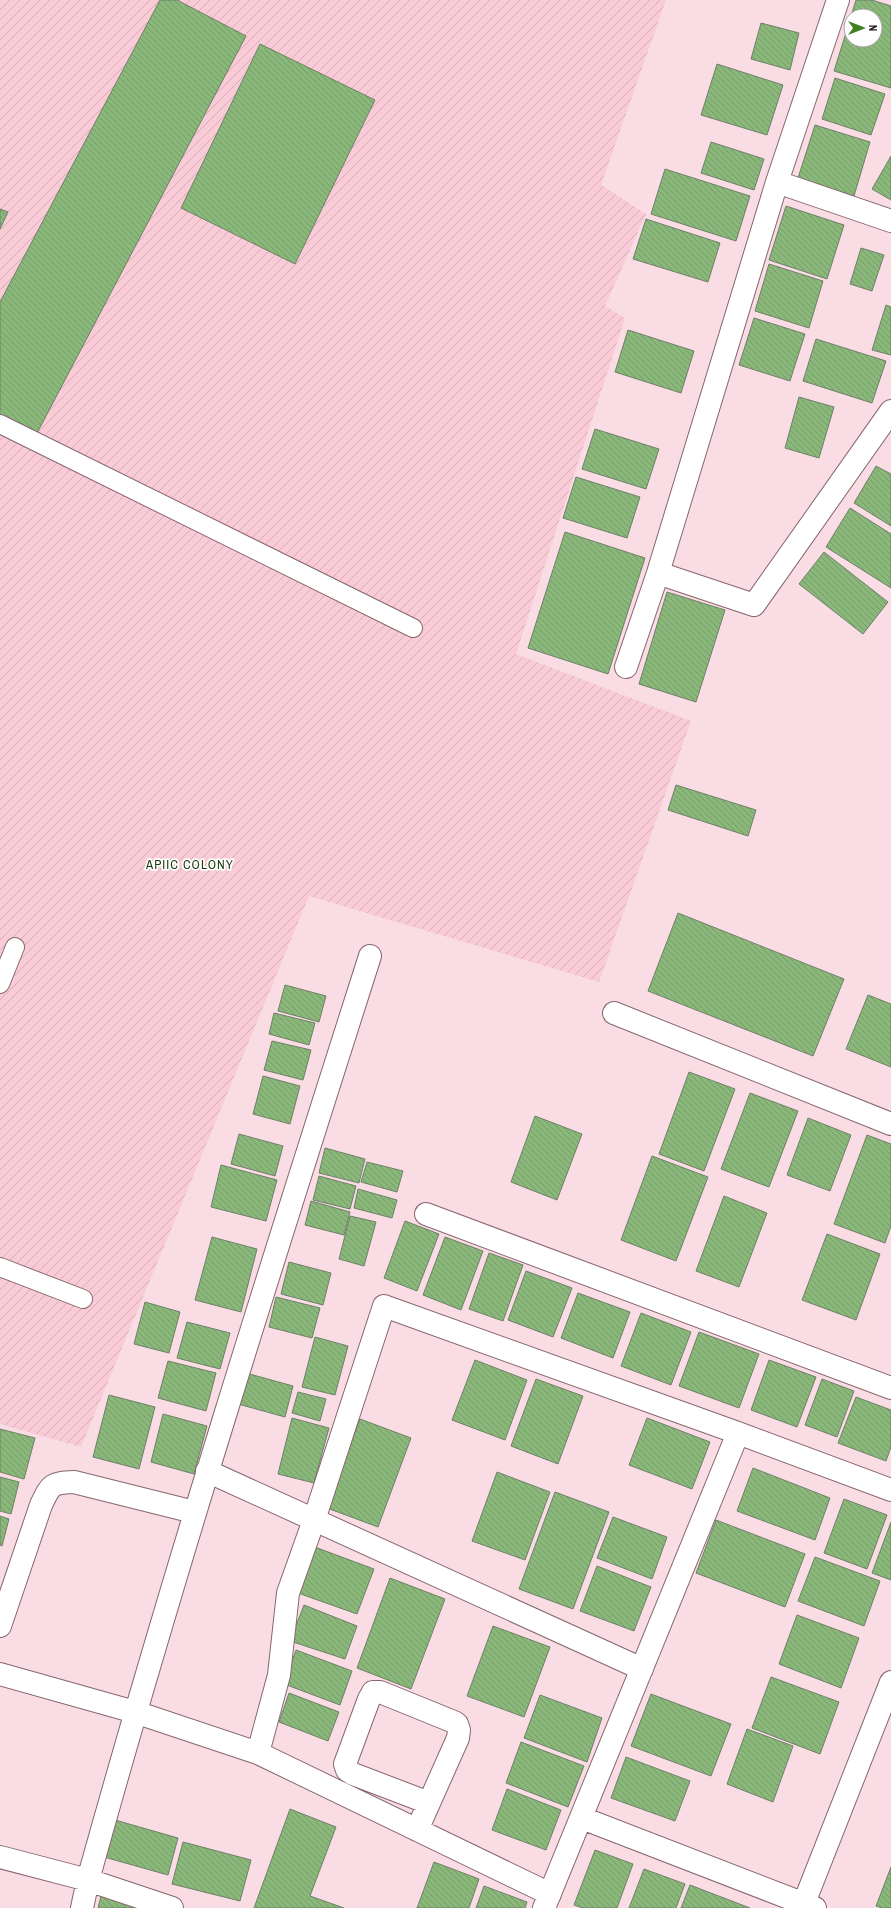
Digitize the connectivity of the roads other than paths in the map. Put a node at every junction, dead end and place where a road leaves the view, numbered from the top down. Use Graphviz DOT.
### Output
graph roads {
  1 [pos="838,0"];
  2 [pos="776,182"];
  3 [pos="891,222"];
  4 [pos="891,411"];
  5 [pos="0,424"];
  6 [pos="658,573"];
  7 [pos="413,628"];
  8 [pos="626,667"];
  9 [pos="15,947"];
  10 [pos="370,956"];
  11 [pos="0,984"];
  12 [pos="614,1013"];
  13 [pos="891,1124"];
  14 [pos="426,1214"];
  15 [pos="0,1267"];
  16 [pos="83,1299"];
  17 [pos="891,1388"];
  18 [pos="738,1433"];
  19 [pos="207,1471"];
  20 [pos="891,1490"];
  21 [pos="194,1512"];
  22 [pos="314,1520"];
  23 [pos="0,1626"];
  24 [pos="642,1669"];
  25 [pos="0,1674"];
  26 [pos="891,1682"];
  27 [pos="135,1712"];
  28 [pos="258,1753"];
  29 [pos="391,1788"];
  30 [pos="429,1803"];
  31 [pos="382,1813"];
  32 [pos="582,1818"];
  33 [pos="417,1830"];
  34 [pos="0,1857"];
  35 [pos="88,1880"];
  36 [pos="547,1901"];
  37 [pos="807,1906"];
  38 [pos="82,1908"];
  39 [pos="172,1908"];
  1 -- 2 [label="street"];
  2 -- 3 [label="street"];
  2 -- 6 [label="street"];
  4 -- 6 [label="street"];
  5 -- 7 [label="lane"];
  6 -- 8 [label="street"];
  9 -- 11 [label="lane"];
  10 -- 19 [label="street"];
  12 -- 13 [label="street"];
  14 -- 17 [label="street"];
  15 -- 16 [label="lane"];
  18 -- 20 [label="street"];
  18 -- 22 [label="street"];
  18 -- 24 [label="street"];
  19 -- 21 [label="street"];
  19 -- 22 [label="street"];
  21 -- 23 [label="street"];
  21 -- 27 [label="street"];
  22 -- 24 [label="street"];
  22 -- 28 [label="street"];
  24 -- 32 [label="street"];
  25 -- 27 [label="street"];
  26 -- 37 [label="street"];
  27 -- 28 [label="street"];
  27 -- 35 [label="street"];
  28 -- 31 [label="street"];
  29 -- 30 [label="street"];
  29 -- 30 [label="street"];
  29 -- 31 [label="street"];
  30 -- 33 [label="street"];
  31 -- 33 [label="street"];
  32 -- 36 [label="street"];
  32 -- 37 [label="street"];
  33 -- 36 [label="street"];
  34 -- 35 [label="street"];
  35 -- 38 [label="street"];
  35 -- 39 [label="street"];
}
